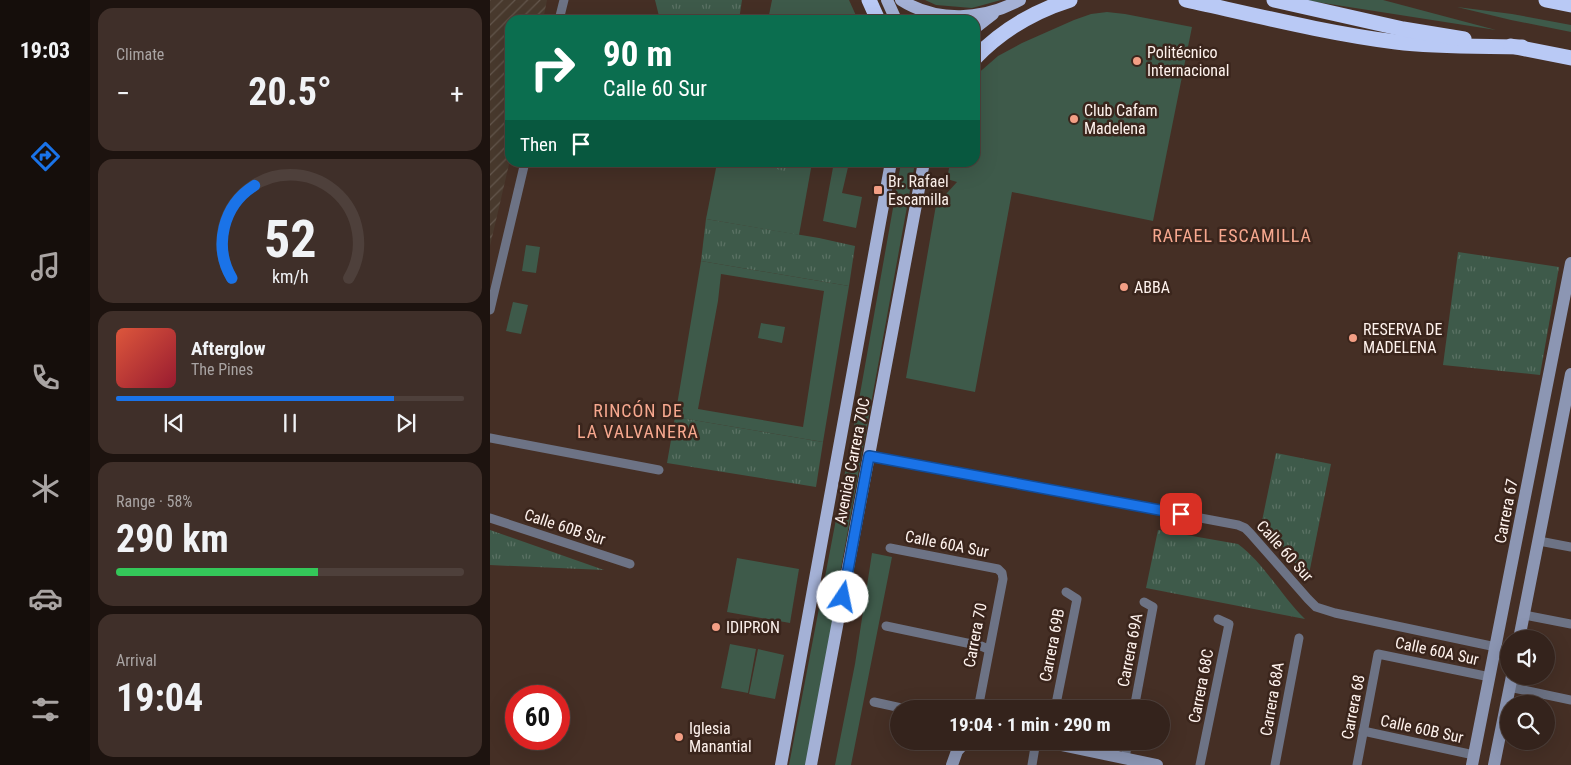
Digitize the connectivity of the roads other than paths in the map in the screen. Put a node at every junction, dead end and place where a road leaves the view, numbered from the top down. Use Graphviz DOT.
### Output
graph roads {
  1 [pos="564,0"];
  2 [pos="869,0"];
  3 [pos="887,0"];
  4 [pos="901,0"];
  5 [pos="1020,0"];
  6 [pos="1070,0"];
  7 [pos="1186,0"];
  8 [pos="1274,0"];
  9 [pos="1546,0"];
  10 [pos="1571,5"];
  11 [pos="999,10"];
  12 [pos="560,15"];
  13 [pos="876,15"];
  14 [pos="894,15"];
  15 [pos="942,15"];
  16 [pos="980,15"];
  17 [pos="980,24"];
  18 [pos="1522,47"];
  19 [pos="980,54"];
  20 [pos="1571,58"];
  21 [pos="524,167"];
  22 [pos="890,167"];
  23 [pos="923,167"];
  24 [pos="1571,263"];
  25 [pos="490,310"];
  26 [pos="1571,374"];
  27 [pos="490,438"];
  28 [pos="869,456"];
  29 [pos="659,470"];
  30 [pos="490,518"];
  31 [pos="1539,540"];
  32 [pos="1571,547"];
  33 [pos="890,548"];
  34 [pos="630,564"];
  35 [pos="998,569"];
  36 [pos="1066,592"];
  37 [pos="1144,602"];
  38 [pos="1524,615"];
  39 [pos="1218,619"];
  40 [pos="1571,624"];
  41 [pos="886,626"];
  42 [pos="1521,630"];
  43 [pos="1299,638"];
  44 [pos="1496,647"];
  45 [pos="988,649"];
  46 [pos="1378,654"];
  47 [pos="1490,674"];
  48 [pos="1500,676"];
  49 [pos="1509,685"];
  50 [pos="1527,685"];
  51 [pos="980,700"];
  52 [pos="1057,700"];
  53 [pos="1136,700"];
  54 [pos="1571,700"];
  55 [pos="874,702"];
  56 [pos="890,706"];
  57 [pos="1363,731"];
  58 [pos="958,750"];
  59 [pos="1040,750"];
  60 [pos="1074,750"];
  61 [pos="1126,750"];
  62 [pos="1125,758"];
  63 [pos="1111,760"];
  64 [pos="1473,760"];
  65 [pos="781,765"];
  66 [pos="811,765"];
  67 [pos="952,765"];
  68 [pos="1032,765"];
  69 [pos="1157,765"];
  70 [pos="1200,765"];
  71 [pos="1276,765"];
  72 [pos="1357,765"];
  73 [pos="1494,765"];
  1 -- 12 [label="street"];
  2 -- 13 [label="highway"];
  3 -- 14 [label="main road"];
  4 -- 15 [label="main road"];
  5 -- 11 [label="main road"];
  6 -- 19 [label="highway"];
  7 -- 18 [label="highway"];
  8 -- 18 [label="highway"];
  9 -- 10 [label="highway"];
  11 -- 16 [label="main road"];
  11 -- 17 [label="main road"];
  18 -- 20 [label="highway"];
  21 -- 25 [label="street"];
  22 -- 65 [label="main road, Avenida Carrera 70C"];
  23 -- 28 [label="main road, Avenida Carrera 70C"];
  24 -- 44 [label="street, Carrera 67"];
  26 -- 31 [label="street"];
  27 -- 29 [label="street"];
  28 -- 44 [label="street, Calle 60 Sur"];
  28 -- 66 [label="main road, Avenida Carrera 70C"];
  30 -- 34 [label="street, Calle 60B Sur"];
  31 -- 32 [label="street"];
  31 -- 38 [label="street"];
  33 -- 35 [label="street, Calle 60A Sur"];
  35 -- 45 [label="street, Carrera 70"];
  36 -- 52 [label="street, Carrera 69B"];
  37 -- 53 [label="street, Carrera 69A"];
  38 -- 40 [label="street"];
  38 -- 42 [label="street"];
  39 -- 70 [label="street, Carrera 68C"];
  41 -- 45 [label="street"];
  43 -- 71 [label="street, Carrera 68A"];
  44 -- 47 [label="street, Carrera 67"];
  45 -- 51 [label="street, Carrera 70"];
  46 -- 47 [label="street, Calle 60A Sur"];
  46 -- 57 [label="street, Carrera 68"];
  47 -- 48 [label="street"];
  47 -- 64 [label="street, Carrera 67"];
  49 -- 73 [label="street"];
  50 -- 54 [label="street"];
  55 -- 56 [label="street"];
  57 -- 64 [label="street, Calle 60B Sur"];
  57 -- 72 [label="street, Carrera 68"];
  58 -- 67 [label="street"];
  59 -- 68 [label="street"];
  60 -- 63 [label="street"];
  61 -- 62 [label="street"];
  62 -- 63 [label="street"];
  62 -- 69 [label="street"];
}
